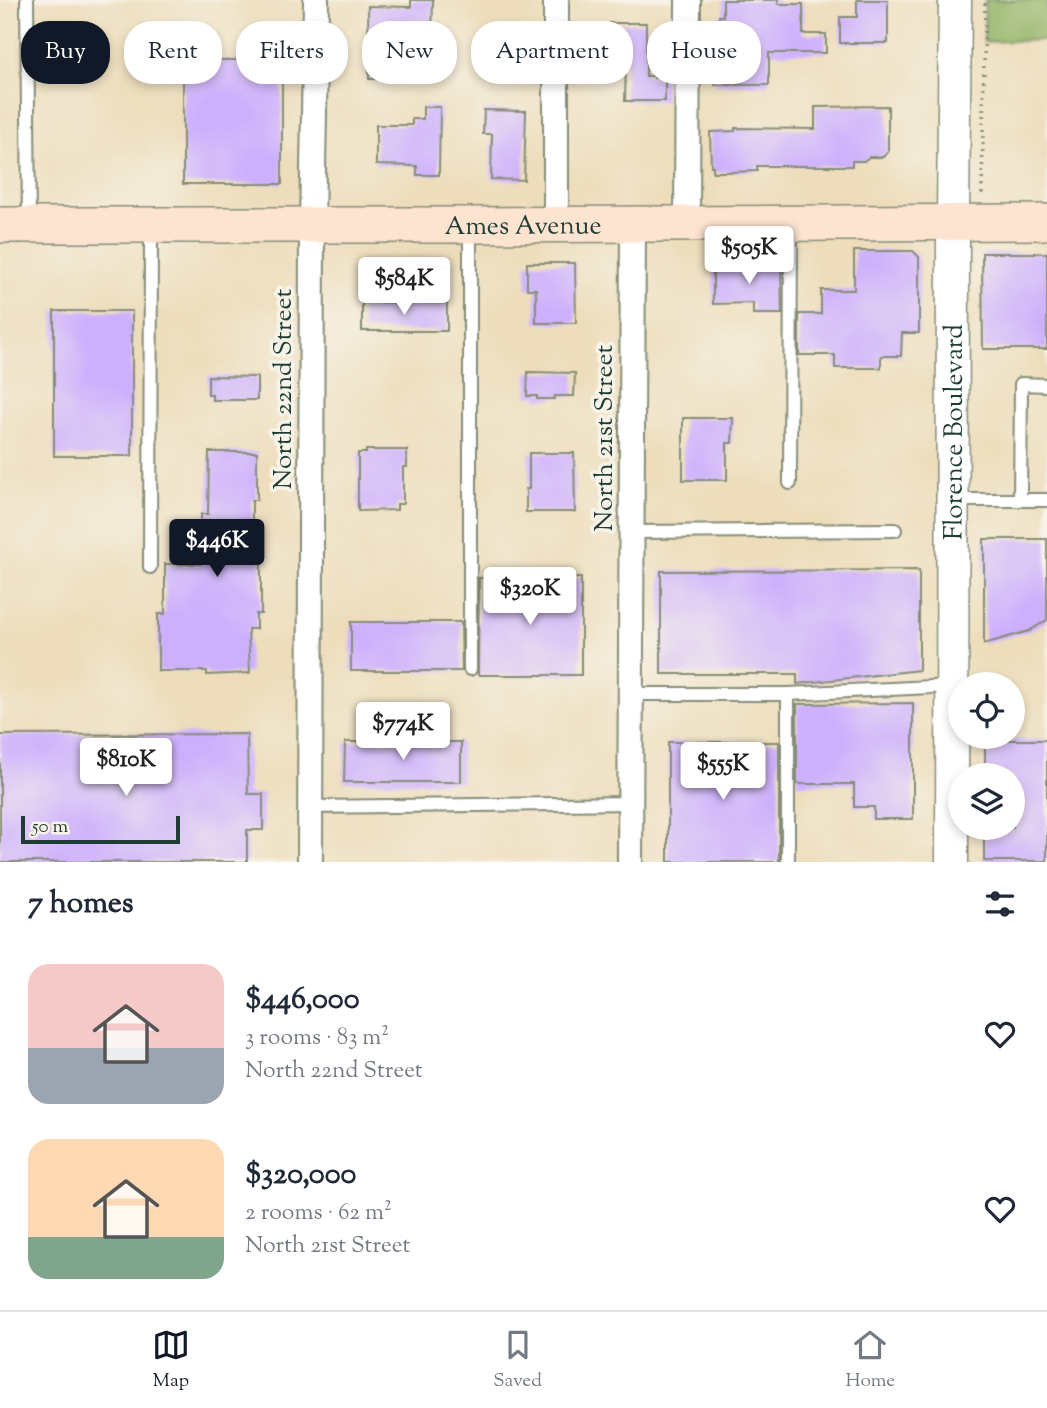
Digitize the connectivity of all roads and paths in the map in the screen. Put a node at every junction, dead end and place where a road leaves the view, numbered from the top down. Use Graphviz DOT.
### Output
graph roads {
  1 [pos="27,0"];
  2 [pos="316,0"];
  3 [pos="556,0"];
  4 [pos="688,0"];
  5 [pos="956,0"];
  6 [pos="985,0"];
  7 [pos="1047,222"];
  8 [pos="967,223"];
  9 [pos="151,224"];
  10 [pos="633,224"];
  11 [pos="687,224"];
  12 [pos="791,224"];
  13 [pos="14,225"];
  14 [pos="313,225"];
  15 [pos="470,225"];
  16 [pos="556,225"];
  17 [pos="1047,385"];
  18 [pos="790,483"];
  19 [pos="953,500"];
  20 [pos="1020,500"];
  21 [pos="1047,500"];
  22 [pos="895,530"];
  23 [pos="632,532"];
  24 [pos="150,567"];
  25 [pos="470,669"];
  26 [pos="952,672"];
  27 [pos="948,686"];
  28 [pos="631,694"];
  29 [pos="789,694"];
  30 [pos="952,749"];
  31 [pos="631,803"];
  32 [pos="310,807"];
  33 [pos="310,862"];
  34 [pos="630,862"];
  35 [pos="789,862"];
  36 [pos="952,862"];
  1 -- 13 [label="lane"];
  2 -- 14 [label="street, North 22nd Street"];
  3 -- 16 [label="street"];
  4 -- 11 [label="street"];
  5 -- 8 [label="street, Florence Boulevard"];
  6 -- 8 [label="path"];
  7 -- 8 [label="main road, Ames Avenue"];
  8 -- 12 [label="main road, Ames Avenue"];
  8 -- 19 [label="street, Florence Boulevard"];
  9 -- 13 [label="main road, Ames Avenue"];
  9 -- 14 [label="main road, Ames Avenue"];
  9 -- 24 [label="lane"];
  10 -- 11 [label="main road, Ames Avenue"];
  10 -- 16 [label="main road, Ames Avenue"];
  10 -- 23 [label="street, North 21st Street"];
  11 -- 12 [label="main road, Ames Avenue"];
  12 -- 18 [label="lane"];
  14 -- 15 [label="main road, Ames Avenue"];
  14 -- 32 [label="street, North 22nd Street"];
  15 -- 16 [label="main road, Ames Avenue"];
  15 -- 25 [label="lane"];
  17 -- 20 [label="lane"];
  19 -- 20 [label="lane"];
  19 -- 26 [label="street, Florence Boulevard"];
  20 -- 21 [label="lane"];
  22 -- 23 [label="lane"];
  23 -- 28 [label="street, North 21st Street"];
  27 -- 29 [label="lane"];
  28 -- 29 [label="lane"];
  28 -- 31 [label="street, North 21st Street"];
  29 -- 35 [label="lane"];
  30 -- 36 [label="street, Florence Boulevard"];
  31 -- 32 [label="lane"];
  31 -- 34 [label="street, North 21st Street"];
  32 -- 33 [label="street, North 22nd Street"];
}
